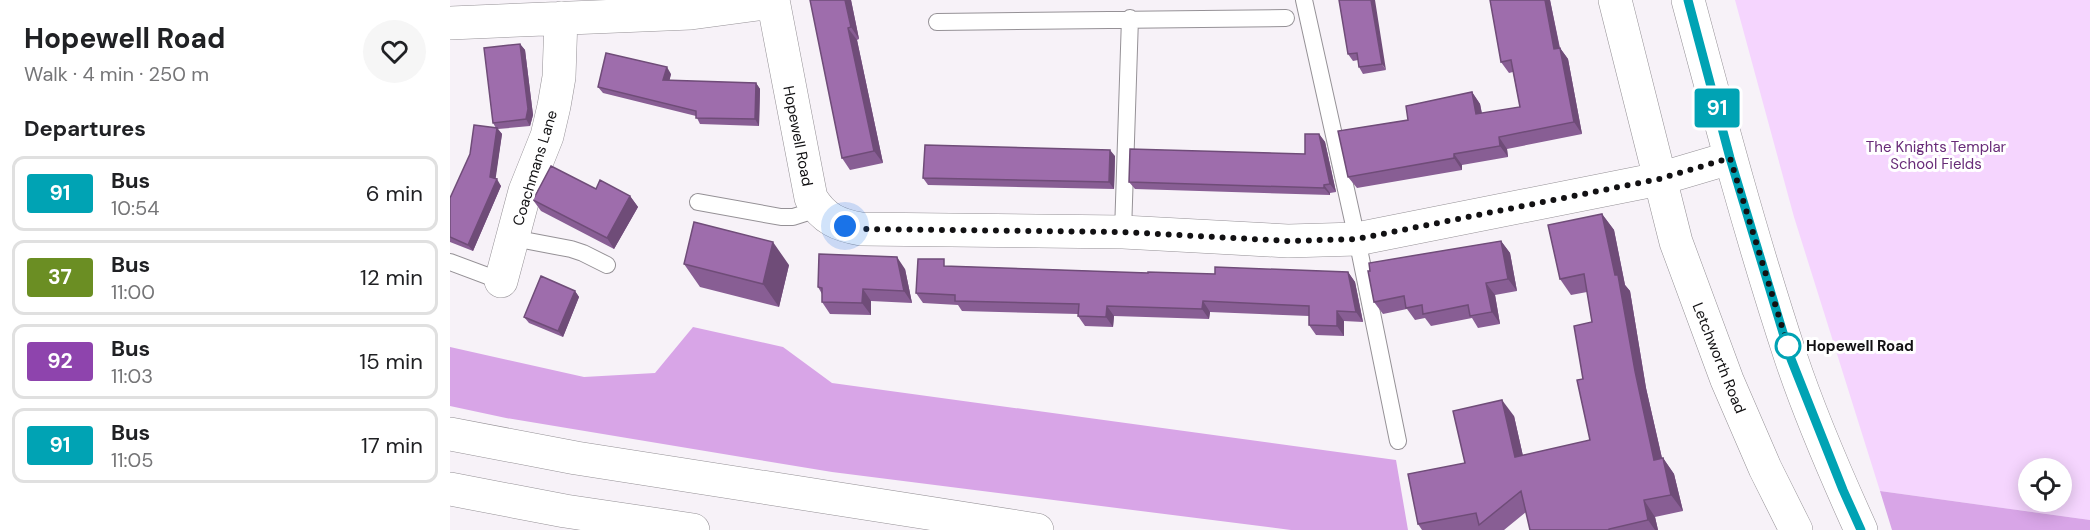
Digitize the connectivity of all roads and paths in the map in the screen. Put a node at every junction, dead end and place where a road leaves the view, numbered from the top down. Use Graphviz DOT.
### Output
graph roads {
  1 [pos="1304,0"];
  2 [pos="1615,0"];
  3 [pos="1688,0"];
  4 [pos="773,1"];
  5 [pos="573,12"];
  6 [pos="1131,18"];
  7 [pos="1287,18"];
  8 [pos="937,22"];
  9 [pos="450,23"];
  10 [pos="1730,158"];
  11 [pos="1659,179"];
  12 [pos="698,202"];
  13 [pos="818,209"];
  14 [pos="1123,232"];
  15 [pos="513,238"];
  16 [pos="1357,239"];
  17 [pos="450,262"];
  18 [pos="607,265"];
  19 [pos="501,280"];
  20 [pos="450,434"];
  21 [pos="1398,441"];
  22 [pos="450,489"];
  23 [pos="693,530"];
  24 [pos="1037,530"];
  25 [pos="1796,530"];
  26 [pos="1861,530"];
  1 -- 16 [label="lane"];
  2 -- 11 [label="main road, Letchworth Road"];
  3 -- 10 [label="main road"];
  4 -- 5 [label="main road"];
  4 -- 13 [label="main road, Hopewell Road"];
  5 -- 9 [label="main road"];
  5 -- 15 [label="main road, Coachmans Lane"];
  6 -- 7 [label="lane"];
  6 -- 8 [label="lane"];
  6 -- 14 [label="lane"];
  10 -- 11 [label="main road"];
  10 -- 26 [label="main road"];
  11 -- 16 [label="main road"];
  11 -- 25 [label="main road, Letchworth Road"];
  12 -- 13 [label="lane"];
  13 -- 14 [label="main road"];
  14 -- 16 [label="main road"];
  15 -- 18 [label="lane"];
  15 -- 19 [label="main road, Coachmans Lane"];
  16 -- 21 [label="lane"];
  17 -- 19 [label="lane"];
  20 -- 24 [label="main road"];
  22 -- 23 [label="main road"];
}
